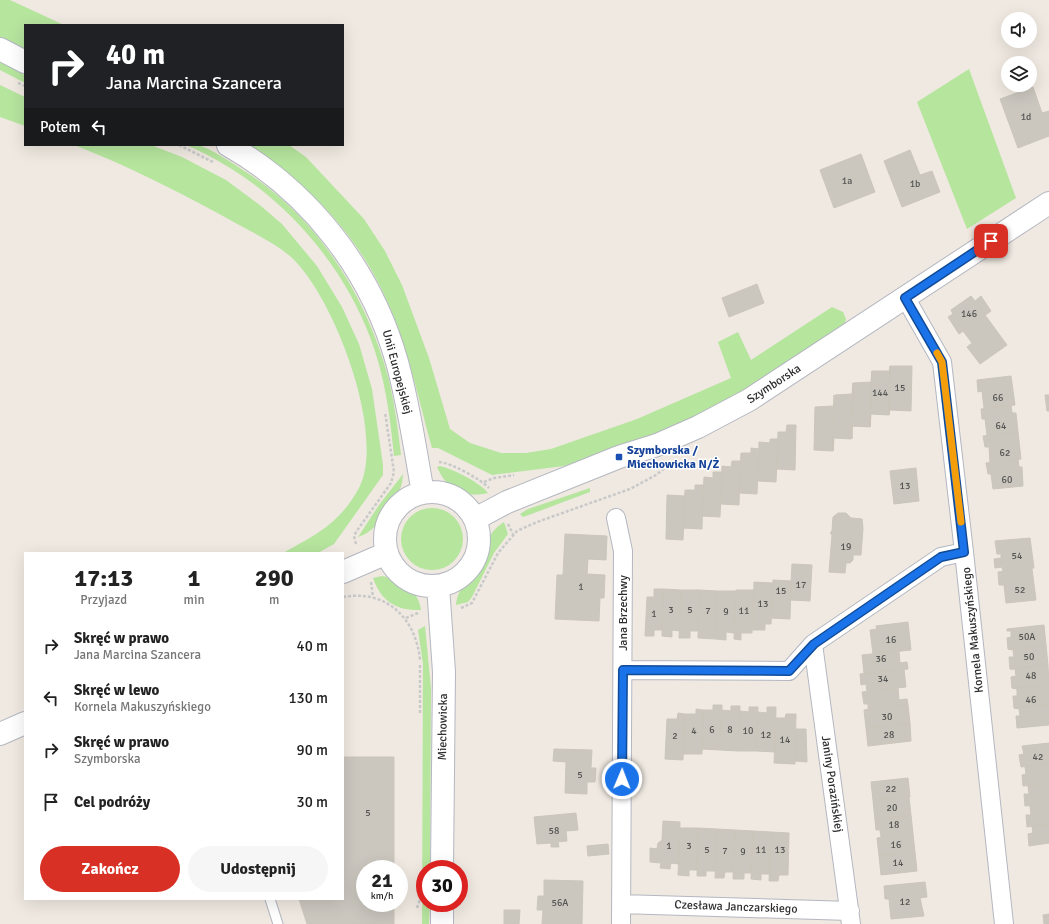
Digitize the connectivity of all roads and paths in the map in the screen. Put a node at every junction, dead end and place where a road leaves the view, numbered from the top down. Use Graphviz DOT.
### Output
graph roads {
  1 [pos="0,49"];
  2 [pos="24,61"];
  3 [pos="181,146"];
  4 [pos="230,146"];
  5 [pos="216,163"];
  6 [pos="1049,203"];
  7 [pos="905,298"];
  8 [pos="384,406"];
  9 [pos="674,461"];
  10 [pos="418,467"];
  11 [pos="394,472"];
  12 [pos="423,493"];
  13 [pos="499,506"];
  14 [pos="616,518"];
  15 [pos="475,519"];
  16 [pos="513,534"];
  17 [pos="964,552"];
  18 [pos="388,553"];
  19 [pos="363,563"];
  20 [pos="344,572"];
  21 [pos="438,586"];
  22 [pos="344,597"];
  23 [pos="373,597"];
  24 [pos="440,610"];
  25 [pos="406,618"];
  26 [pos="814,644"];
  27 [pos="623,670"];
  28 [pos="420,721"];
  29 [pos="24,723"];
  30 [pos="0,734"];
  31 [pos="442,860"];
  32 [pos="270,900"];
  33 [pos="621,904"];
  34 [pos="442,912"];
  35 [pos="850,918"];
  36 [pos="278,924"];
  37 [pos="442,924"];
  38 [pos="621,924"];
  39 [pos="1004,924"];
  1 -- 2 [label="street"];
  3 -- 5 [label="path"];
  4 -- 10 [label="street, Unii Europejskiej"];
  6 -- 7 [label="street, Szymborska"];
  7 -- 13 [label="street, Szymborska"];
  7 -- 17 [label="street, Kornela Makuszyńskiego"];
  8 -- 11 [label="path"];
  9 -- 16 [label="path"];
  10 -- 11 [label="path"];
  10 -- 12 [label="street, Unii Europejskiej"];
  10 -- 13 [label="path"];
  11 -- 19 [label="path"];
  12 -- 15 [label="street"];
  12 -- 18 [label="street"];
  13 -- 15 [label="street, Szymborska"];
  13 -- 16 [label="path"];
  14 -- 27 [label="street, Jana Brzechwy"];
  15 -- 21 [label="street"];
  16 -- 24 [label="path"];
  17 -- 26 [label="street"];
  17 -- 39 [label="street, Kornela Makuszyńskiego"];
  18 -- 19 [label="street"];
  18 -- 21 [label="street"];
  19 -- 20 [label="street"];
  19 -- 23 [label="path"];
  21 -- 24 [label="street, Miechowicka"];
  22 -- 23 [label="path"];
  23 -- 25 [label="path"];
  24 -- 25 [label="path"];
  24 -- 31 [label="street, Miechowicka"];
  25 -- 28 [label="path"];
  26 -- 27 [label="street"];
  26 -- 35 [label="street, Janiny Porazińskiej"];
  27 -- 33 [label="street, Jana Brzechwy"];
  29 -- 30 [label="street"];
  32 -- 36 [label="lane"];
  33 -- 35 [label="street, Czesława Janczarskiego"];
  33 -- 38 [label="street, Jana Brzechwy"];
  34 -- 37 [label="street"];
}
